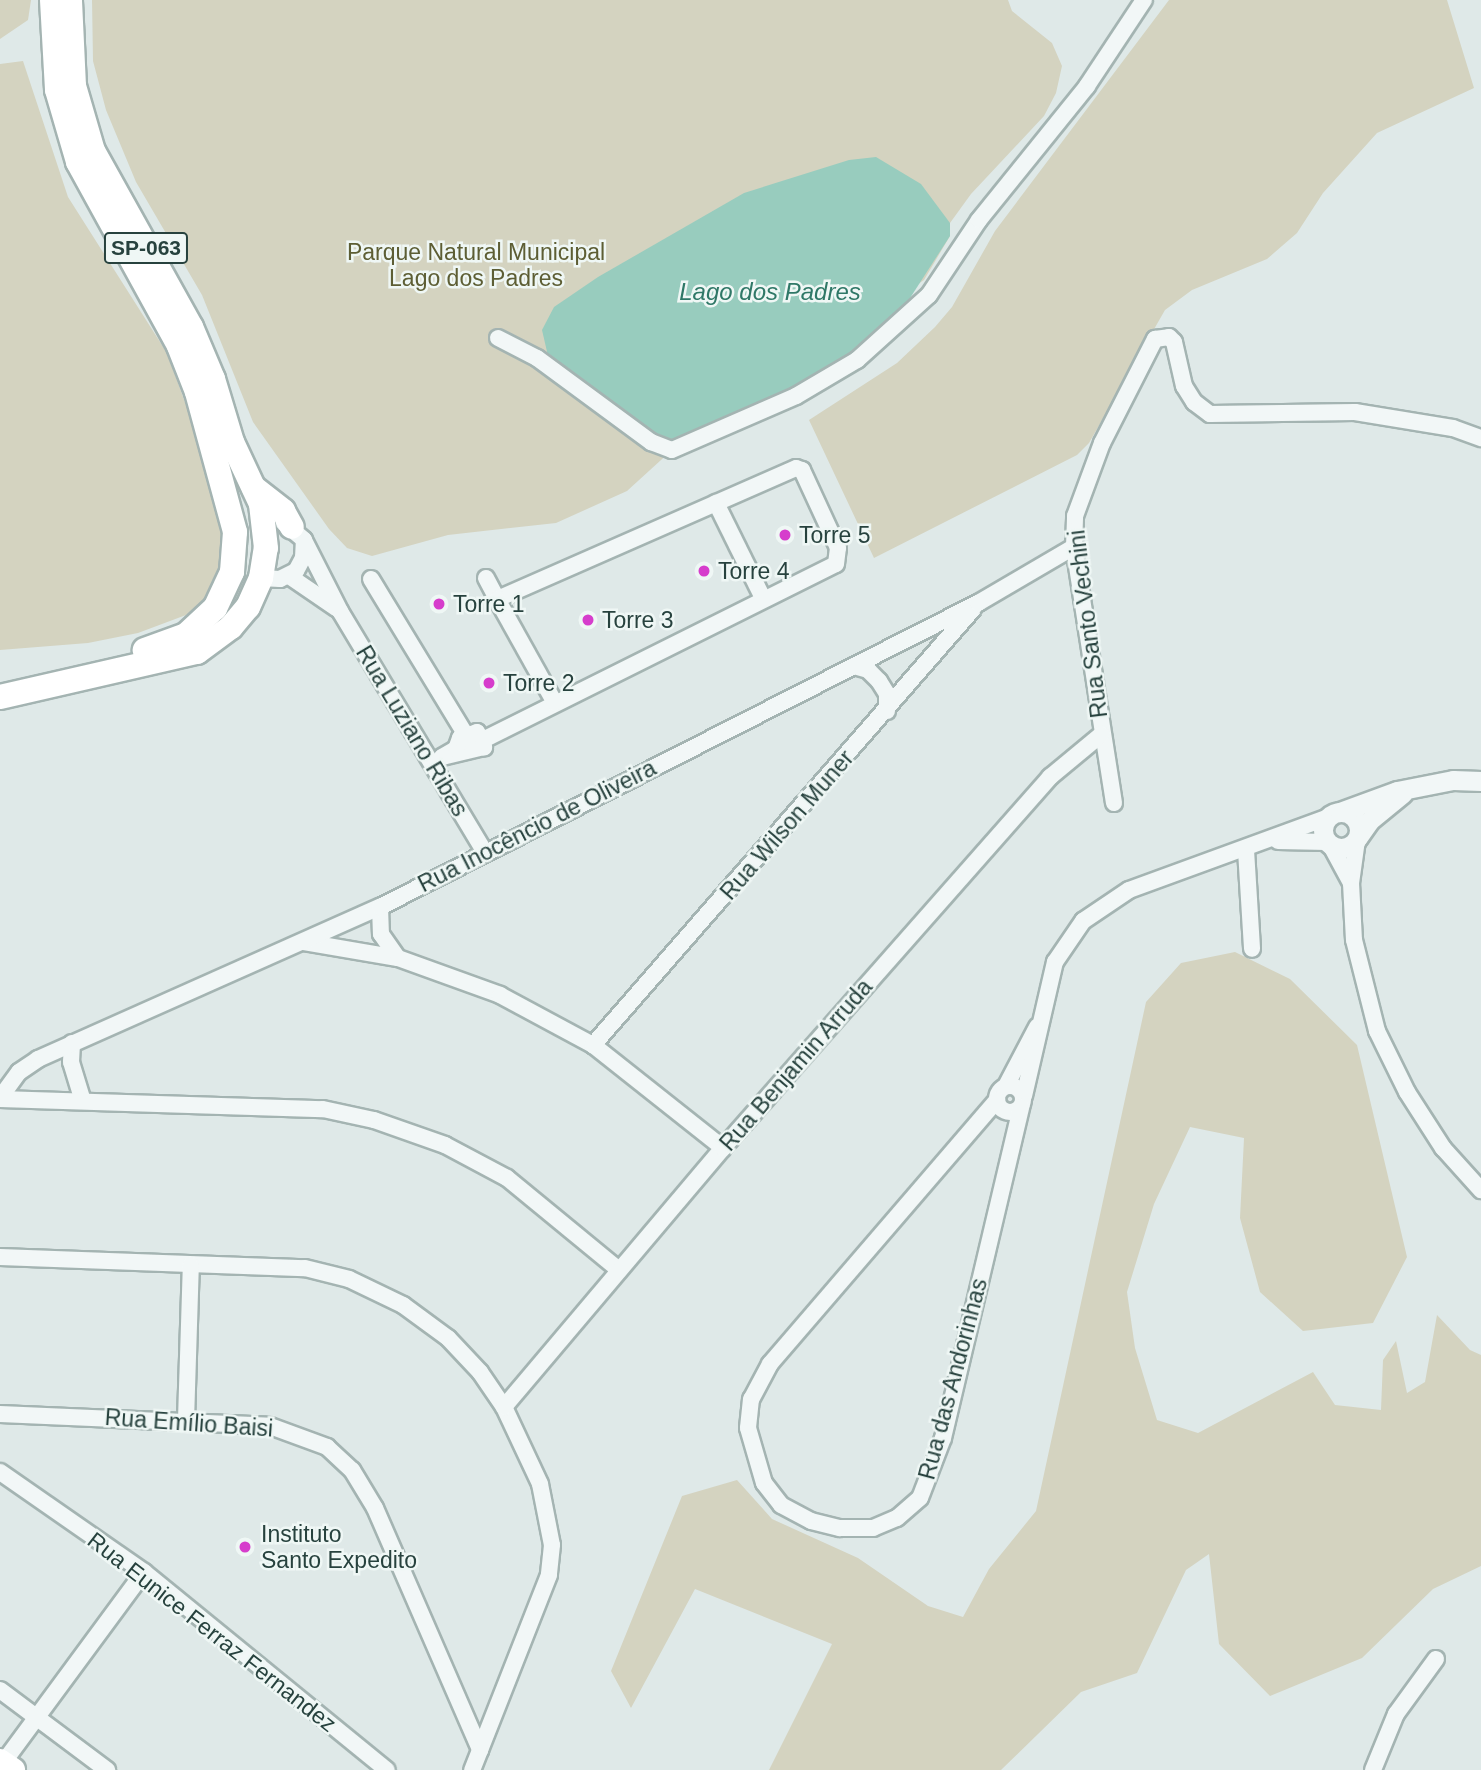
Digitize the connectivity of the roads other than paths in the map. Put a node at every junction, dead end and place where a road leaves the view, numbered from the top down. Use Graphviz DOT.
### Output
graph roads {
  1 [pos="51,0"];
  2 [pos="70,0"];
  3 [pos="1144,0"];
  4 [pos="498,338"];
  5 [pos="1481,438"];
  6 [pos="815,460"];
  7 [pos="796,468"];
  8 [pos="254,488"];
  9 [pos="716,503"];
  10 [pos="264,518"];
  11 [pos="235,532"];
  12 [pos="298,533"];
  13 [pos="1074,547"];
  14 [pos="234,558"];
  15 [pos="289,576"];
  16 [pos="261,578"];
  17 [pos="486,578"];
  18 [pos="371,579"];
  19 [pos="763,598"];
  20 [pos="497,599"];
  21 [pos="978,603"];
  22 [pos="340,611"];
  23 [pos="853,666"];
  24 [pos="0,680"];
  25 [pos="0,697"];
  26 [pos="555,703"];
  27 [pos="887,711"];
  28 [pos="1102,734"];
  29 [pos="466,735"];
  30 [pos="483,740"];
  31 [pos="436,760"];
  32 [pos="1481,781"];
  33 [pos="1409,789"];
  34 [pos="1114,803"];
  35 [pos="1334,815"];
  36 [pos="1357,838"];
  37 [pos="1265,843"];
  38 [pos="1329,844"];
  39 [pos="484,850"];
  40 [pos="1247,850"];
  41 [pos="1351,883"];
  42 [pos="380,907"];
  43 [pos="304,942"];
  44 [pos="1252,949"];
  45 [pos="398,958"];
  46 [pos="72,1043"];
  47 [pos="593,1045"];
  48 [pos="0,1098"];
  49 [pos="82,1099"];
  50 [pos="1010,1102"];
  51 [pos="723,1148"];
  52 [pos="1481,1190"];
  53 [pos="0,1256"];
  54 [pos="191,1265"];
  55 [pos="619,1270"];
  56 [pos="504,1407"];
  57 [pos="0,1414"];
  58 [pos="186,1420"];
  59 [pos="0,1472"];
  60 [pos="144,1572"];
  61 [pos="1436,1659"];
  62 [pos="0,1690"];
  63 [pos="38,1718"];
  64 [pos="480,1750"];
  65 [pos="5,1765"];
  66 [pos="107,1770"];
  67 [pos="387,1770"];
  68 [pos="472,1770"];
  69 [pos="1373,1770"];
  1 -- 11 [label="main road, SP-063"];
  2 -- 8 [label="main road, SP-063"];
  3 -- 4 [label="street"];
  5 -- 13 [label="street, Rua Santo Vechini"];
  6 -- 7 [label="street"];
  7 -- 9 [label="street"];
  7 -- 19 [label="street"];
  8 -- 10 [label="main road, SP-063"];
  8 -- 12 [label="main road"];
  9 -- 19 [label="street"];
  9 -- 20 [label="street"];
  10 -- 11 [label="main road"];
  10 -- 12 [label="street"];
  10 -- 16 [label="main road, SP-063"];
  11 -- 14 [label="main road, SP-063"];
  12 -- 15 [label="street"];
  12 -- 22 [label="street, Rua Luziano Ribas"];
  13 -- 21 [label="street, Rua Inocêncio de Oliveira"];
  13 -- 28 [label="street, Rua Santo Vechini"];
  14 -- 16 [label="main road"];
  14 -- 24 [label="main road, SP-063"];
  15 -- 16 [label="street"];
  15 -- 22 [label="street, Rua Luziano Ribas"];
  16 -- 25 [label="main road, SP-063"];
  17 -- 20 [label="street"];
  18 -- 29 [label="street"];
  19 -- 26 [label="street"];
  20 -- 26 [label="street"];
  21 -- 23 [label="street, Rua Inocêncio de Oliveira"];
  21 -- 27 [label="street, Rua Wilson Muner"];
  22 -- 31 [label="street, Rua Luziano Ribas"];
  23 -- 27 [label="street"];
  23 -- 39 [label="street, Rua Inocêncio de Oliveira"];
  26 -- 30 [label="street"];
  27 -- 47 [label="street, Rua Wilson Muner"];
  28 -- 34 [label="street, Rua Santo Vechini"];
  28 -- 51 [label="street, Rua Benjamin Arruda"];
  29 -- 30 [label="street"];
  29 -- 31 [label="street"];
  30 -- 31 [label="street"];
  31 -- 39 [label="street, Rua Luziano Ribas"];
  32 -- 33 [label="street"];
  33 -- 35 [label="street"];
  33 -- 36 [label="street"];
  35 -- 36 [label="street"];
  35 -- 37 [label="street, Rua das Andorinhas"];
  35 -- 38 [label="street"];
  36 -- 38 [label="street"];
  36 -- 41 [label="street"];
  37 -- 38 [label="street, Rua das Andorinhas"];
  37 -- 40 [label="street, Rua das Andorinhas"];
  38 -- 41 [label="street"];
  39 -- 42 [label="street, Rua Inocêncio de Oliveira"];
  40 -- 44 [label="street"];
  40 -- 50 [label="street, Rua das Andorinhas"];
  41 -- 52 [label="street"];
  42 -- 43 [label="street, Rua Inocêncio de Oliveira"];
  42 -- 45 [label="street"];
  43 -- 45 [label="street"];
  43 -- 46 [label="street, Rua Inocêncio de Oliveira"];
  45 -- 47 [label="street"];
  46 -- 48 [label="street, Rua Inocêncio de Oliveira"];
  46 -- 49 [label="street"];
  47 -- 51 [label="street"];
  48 -- 49 [label="street"];
  49 -- 55 [label="street"];
  50 -- 50 [label="street, Rua das Andorinhas"];
  51 -- 55 [label="street, Rua Benjamin Arruda"];
  53 -- 54 [label="street"];
  54 -- 56 [label="street"];
  54 -- 58 [label="street"];
  55 -- 56 [label="street, Rua Benjamin Arruda"];
  56 -- 64 [label="street"];
  57 -- 58 [label="street, Rua Emílio Baisi"];
  58 -- 64 [label="street, Rua Emílio Baisi"];
  59 -- 60 [label="street, Rua Eunice Ferraz Fernandez"];
  60 -- 63 [label="street"];
  60 -- 67 [label="street, Rua Eunice Ferraz Fernandez"];
  61 -- 69 [label="street"];
  62 -- 63 [label="street"];
  63 -- 65 [label="street"];
  63 -- 66 [label="street"];
  64 -- 68 [label="street"];
}
